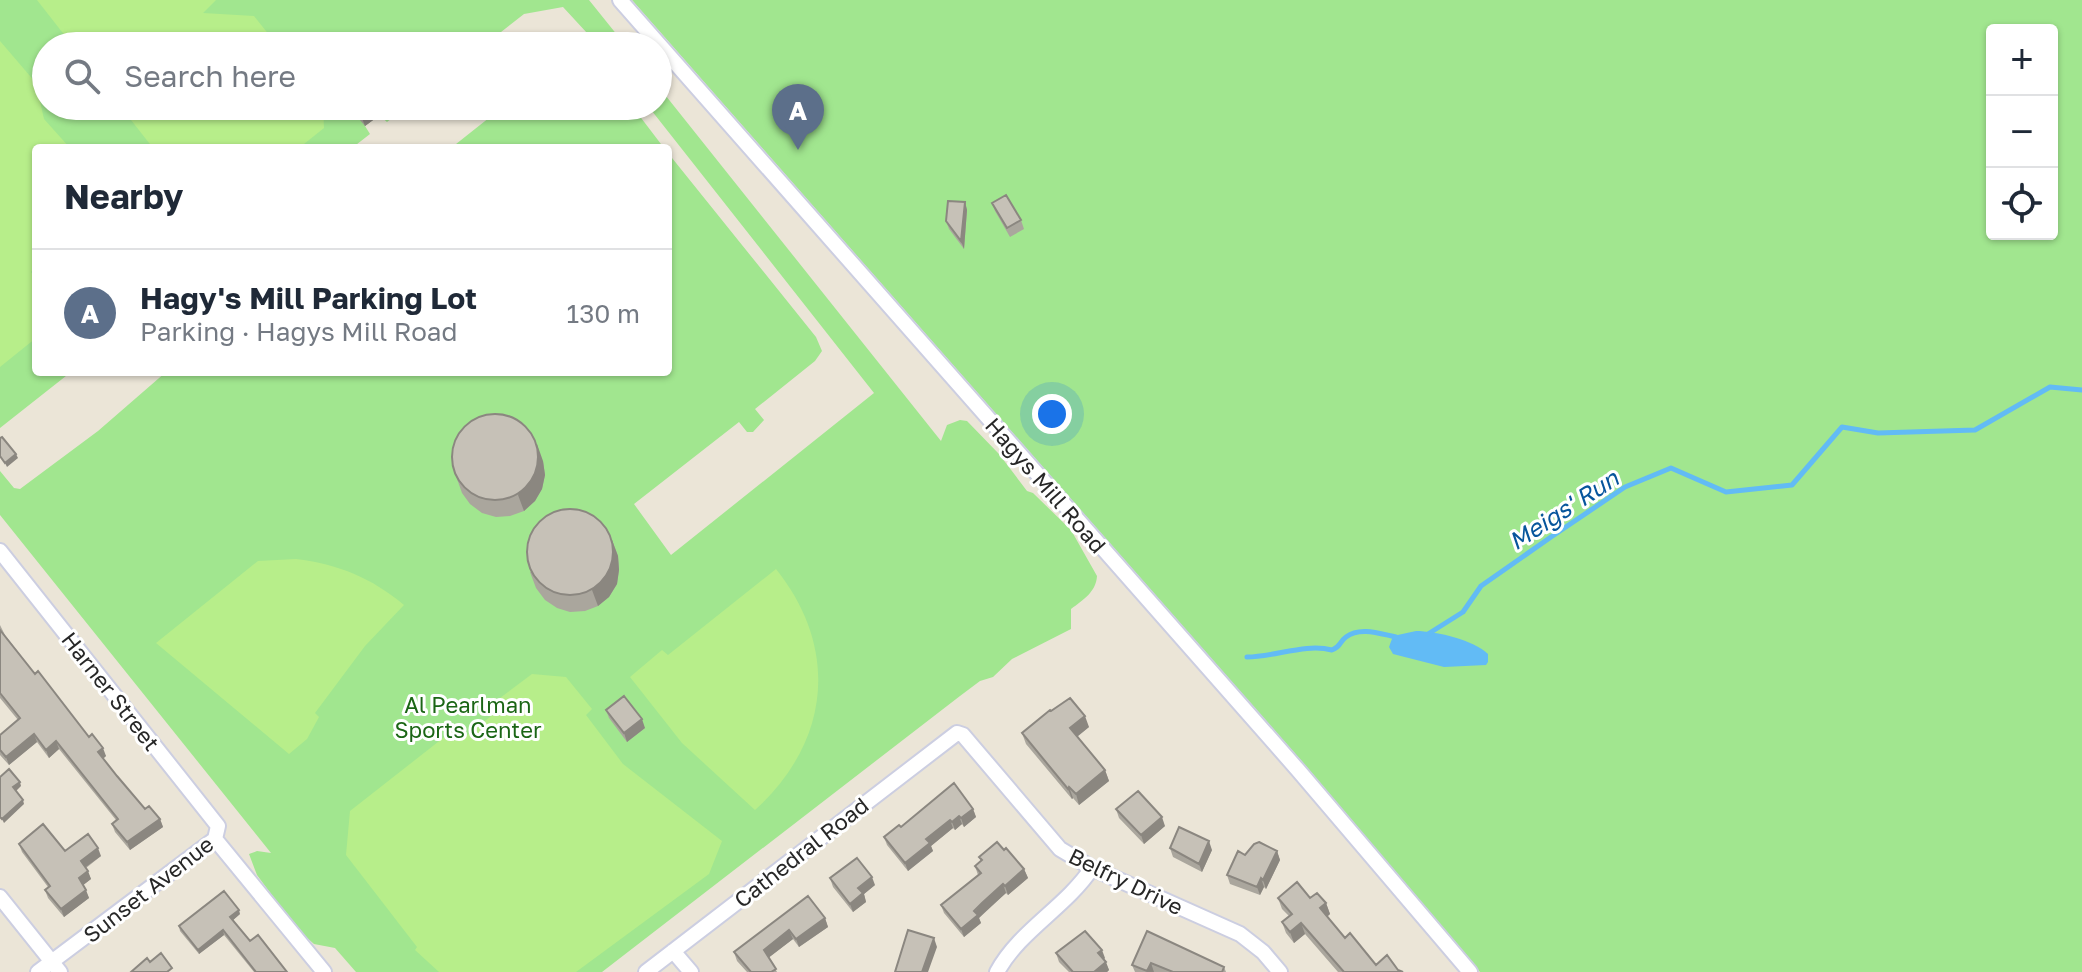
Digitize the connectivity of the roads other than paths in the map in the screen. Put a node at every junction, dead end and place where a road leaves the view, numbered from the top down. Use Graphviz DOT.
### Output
graph roads {
  1 [pos="620,0"];
  2 [pos="648,32"];
  3 [pos="672,59"];
  4 [pos="0,551"];
  5 [pos="957,733"];
  6 [pos="216,836"];
  7 [pos="1092,868"];
  8 [pos="0,897"];
  9 [pos="673,951"];
  10 [pos="56,967"];
  11 [pos="38,972"];
  12 [pos="324,972"];
  13 [pos="646,972"];
  14 [pos="691,972"];
  15 [pos="997,972"];
  16 [pos="1280,972"];
  17 [pos="1470,972"];
  1 -- 2 [label="street, Hagys Mill Road"];
  3 -- 17 [label="street, Hagys Mill Road"];
  4 -- 6 [label="street, Harner Street"];
  5 -- 7 [label="street, Belfry Drive"];
  5 -- 9 [label="street, Cathedral Road"];
  6 -- 10 [label="street, Sunset Avenue"];
  6 -- 12 [label="street, Harner Street"];
  7 -- 15 [label="street"];
  7 -- 16 [label="street, Belfry Drive"];
  8 -- 10 [label="street"];
  9 -- 13 [label="street, Cathedral Road"];
  9 -- 14 [label="street"];
  10 -- 11 [label="street, Sunset Avenue"];
}
